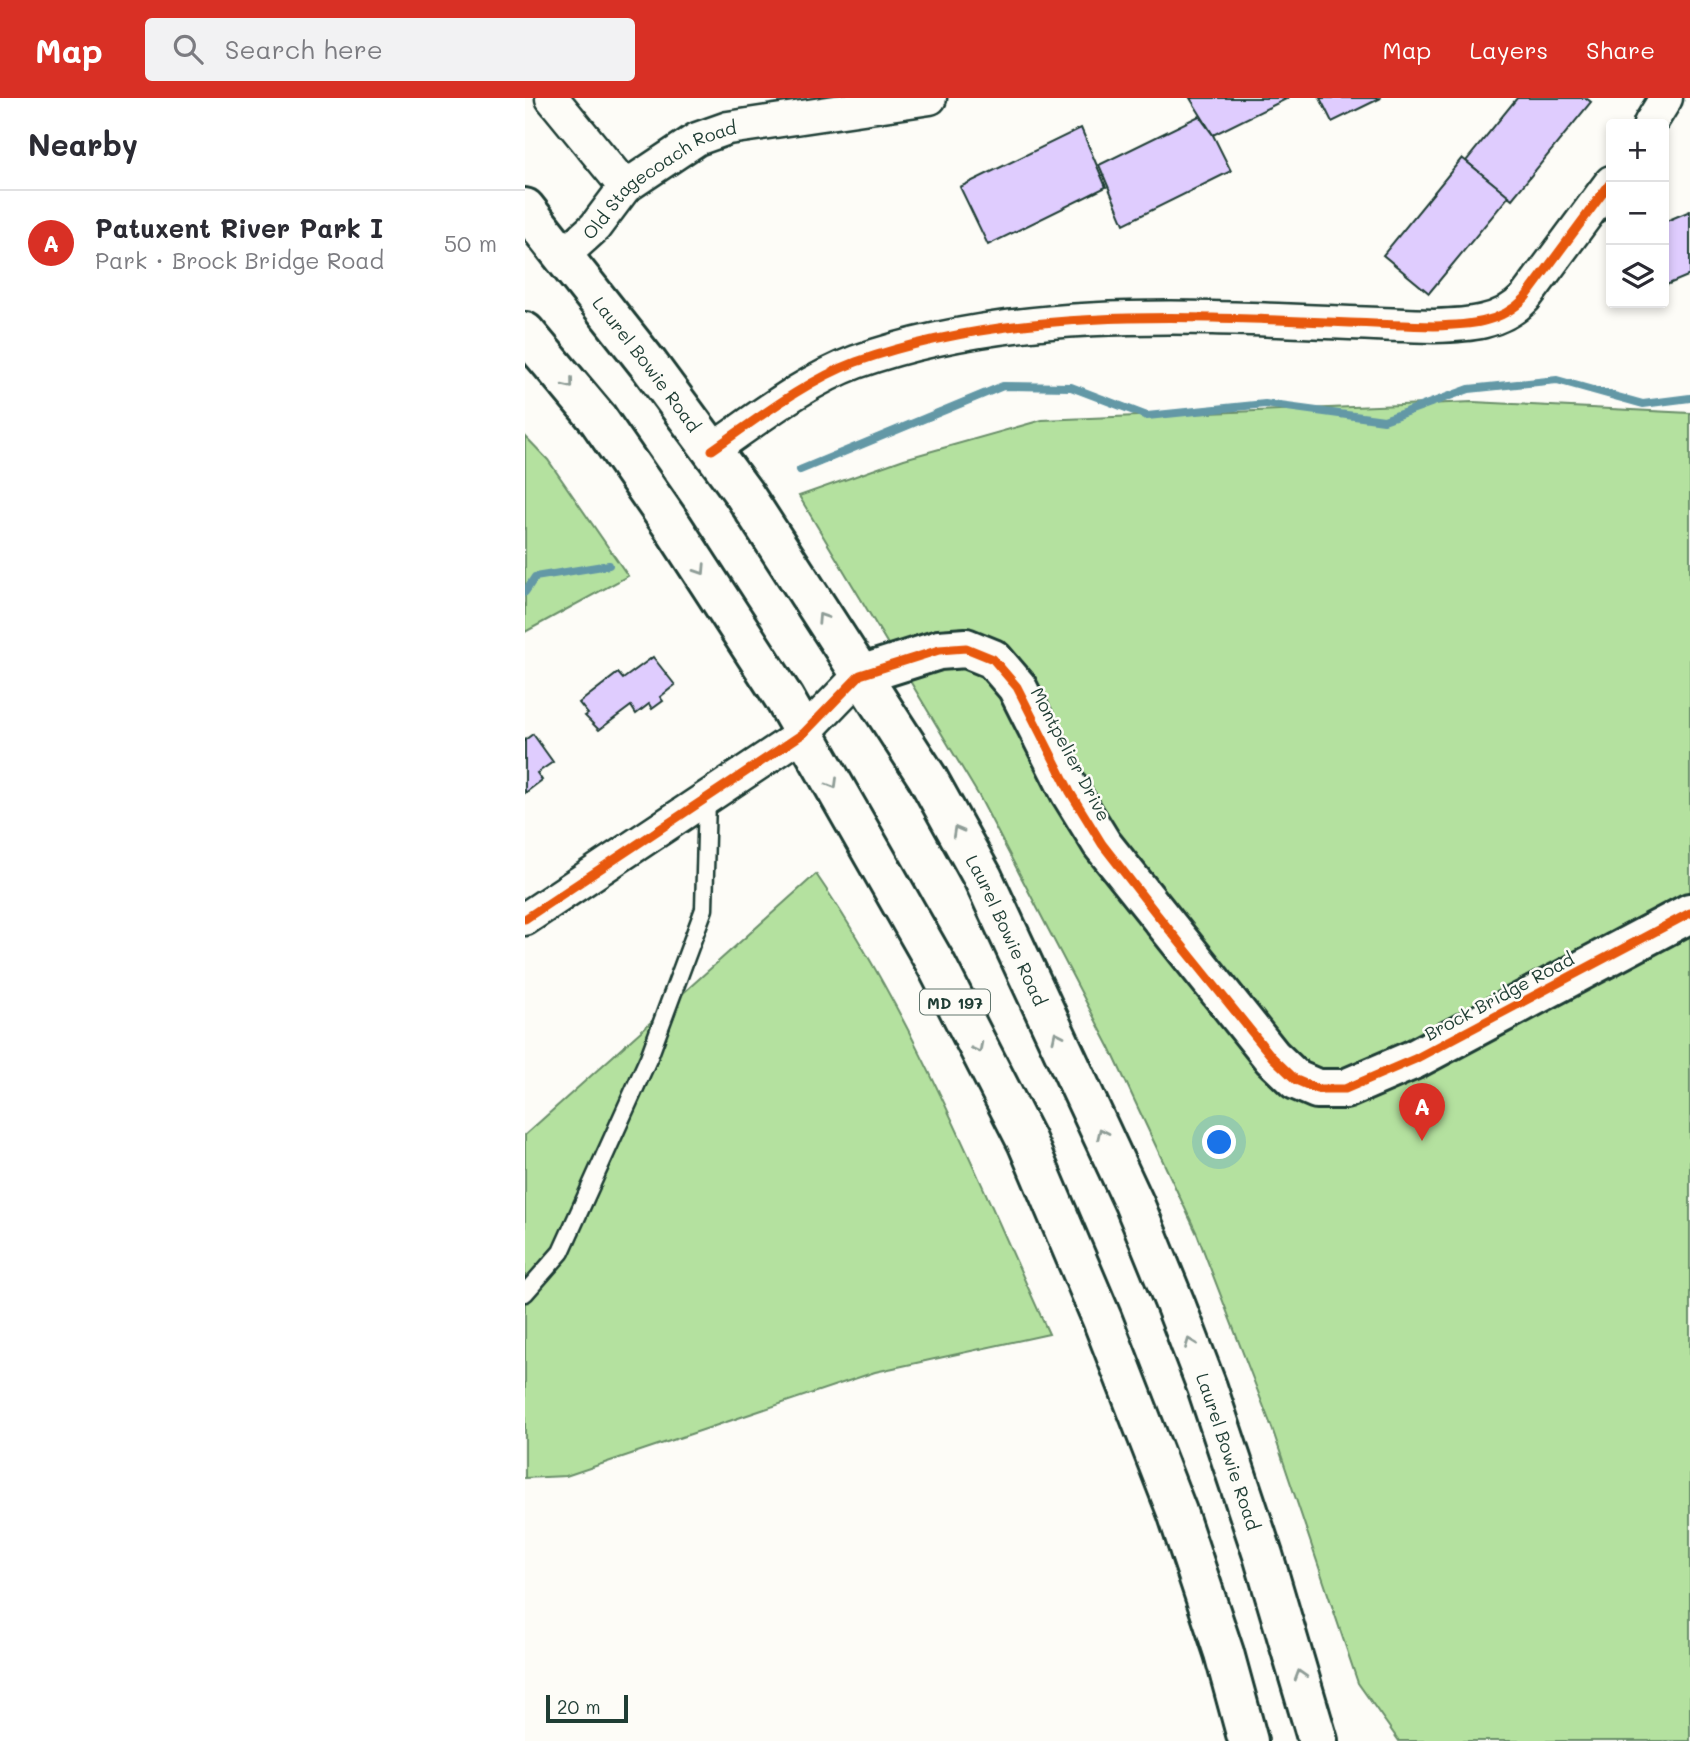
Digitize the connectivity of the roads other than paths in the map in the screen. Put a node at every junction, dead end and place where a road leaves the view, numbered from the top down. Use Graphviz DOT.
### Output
graph roads {
  1 [pos="552,98"];
  2 [pos="930,98"];
  3 [pos="1666,98"];
  4 [pos="1653,119"];
  5 [pos="625,187"];
  6 [pos="1606,189"];
  7 [pos="525,208"];
  8 [pos="564,255"];
  9 [pos="525,332"];
  10 [pos="712,450"];
  11 [pos="860,675"];
  12 [pos="804,733"];
  13 [pos="707,798"];
  14 [pos="1690,913"];
  15 [pos="525,919"];
  16 [pos="1317,1089"];
  17 [pos="525,1293"];
  18 [pos="1248,1741"];
  19 [pos="1318,1741"];
  1 -- 5 [label="street"];
  2 -- 5 [label="street, Old Stagecoach Road"];
  3 -- 4 [label="street"];
  5 -- 8 [label="street, Old Stagecoach Road"];
  6 -- 10 [label="street"];
  7 -- 8 [label="main road, Laurel Bowie Road"];
  8 -- 10 [label="main road, Laurel Bowie Road"];
  9 -- 12 [label="main road, MD 197, one-way"];
  11 -- 10 [label="main road, Laurel Bowie Road, one-way"];
  11 -- 12 [label="street, Montpelier Drive"];
  11 -- 16 [label="main road, Montpelier Drive"];
  19 -- 11 [label="main road, Laurel Bowie Road, one-way"];
  12 -- 13 [label="street, Montpelier Drive"];
  12 -- 18 [label="main road, MD 197, one-way"];
  13 -- 15 [label="street, Montpelier Drive"];
  13 -- 17 [label="lane"];
  14 -- 16 [label="main road, Brock Bridge Road"];
}
